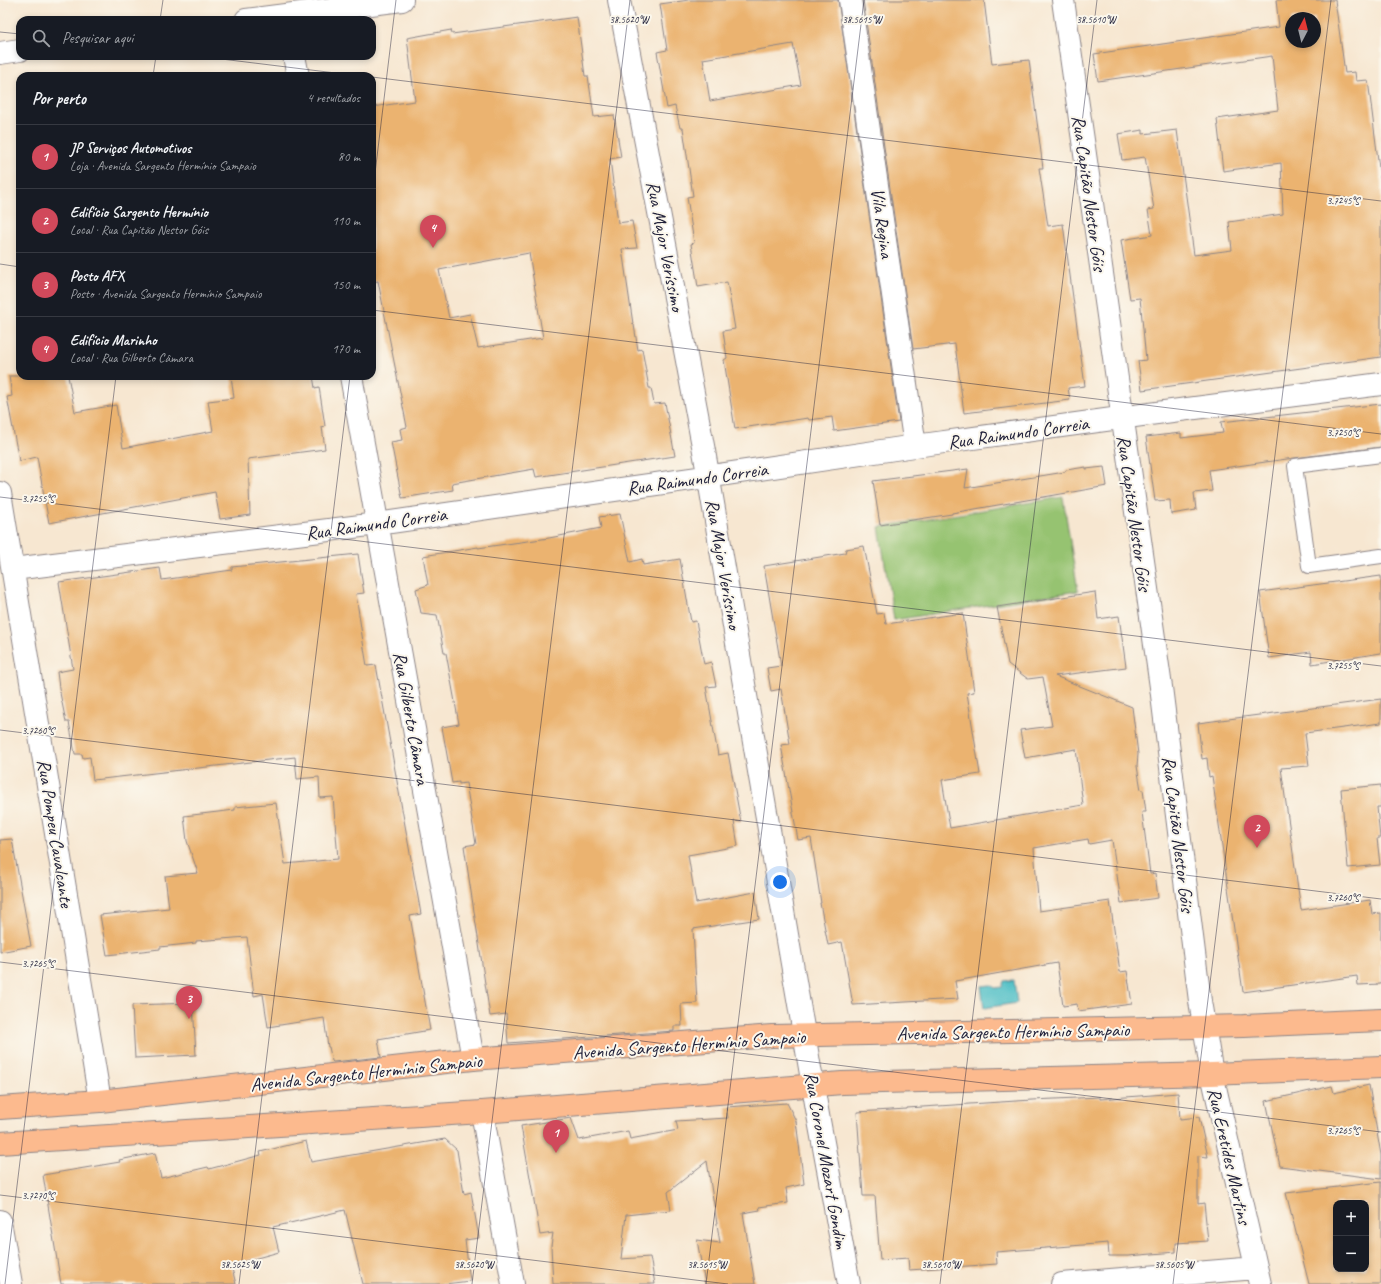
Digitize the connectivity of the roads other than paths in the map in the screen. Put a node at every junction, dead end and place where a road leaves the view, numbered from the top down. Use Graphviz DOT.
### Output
graph roads {
  1 [pos="402,0"];
  2 [pos="619,0"];
  3 [pos="850,0"];
  4 [pos="1063,0"];
  5 [pos="287,12"];
  6 [pos="266,16"];
  7 [pos="16,51"];
  8 [pos="0,53"];
  9 [pos="295,60"];
  10 [pos="297,72"];
  11 [pos="352,380"];
  12 [pos="1381,384"];
  13 [pos="1122,418"];
  14 [pos="915,446"];
  15 [pos="1381,455"];
  16 [pos="709,476"];
  17 [pos="0,493"];
  18 [pos="377,524"];
  19 [pos="1381,556"];
  20 [pos="13,569"];
  21 [pos="1381,1020"];
  22 [pos="1204,1027"];
  23 [pos="805,1035"];
  24 [pos="473,1059"];
  25 [pos="1381,1067"];
  26 [pos="1212,1074"];
  27 [pos="814,1085"];
  28 [pos="100,1101"];
  29 [pos="0,1108"];
  30 [pos="482,1112"];
  31 [pos="0,1143"];
  32 [pos="0,1221"];
  33 [pos="1258,1276"];
  34 [pos="11,1284"];
  35 [pos="513,1284"];
  36 [pos="849,1284"];
  37 [pos="1062,1284"];
  1 -- 5 [label="street"];
  2 -- 16 [label="street, Rua Major Veríssimo"];
  3 -- 14 [label="street, Vila Regina"];
  4 -- 13 [label="street, Rua Capitão Nestor Góis"];
  5 -- 6 [label="street"];
  7 -- 8 [label="street"];
  9 -- 10 [label="street"];
  11 -- 18 [label="street, Rua Gilberto Câmara"];
  12 -- 13 [label="street, Rua Raimundo Correia"];
  13 -- 14 [label="street, Rua Raimundo Correia"];
  13 -- 22 [label="street, Rua Capitão Nestor Góis"];
  14 -- 16 [label="street, Rua Raimundo Correia"];
  15 -- 19 [label="lane"];
  16 -- 18 [label="street, Rua Raimundo Correia"];
  16 -- 23 [label="street, Rua Major Veríssimo"];
  17 -- 20 [label="street, Rua Pompeu Cavalcante"];
  18 -- 20 [label="street, Rua Raimundo Correia"];
  18 -- 24 [label="street, Rua Gilberto Câmara"];
  20 -- 28 [label="street, Rua Pompeu Cavalcante"];
  21 -- 22 [label="main road, Avenida Sargento Hermínio Sampaio"];
  22 -- 23 [label="main road, Avenida Sargento Hermínio Sampaio"];
  22 -- 26 [label="street, Rua Eretides Martins"];
  23 -- 24 [label="main road, Avenida Sargento Hermínio Sampaio"];
  23 -- 27 [label="street, Rua Coronel Mozart Gondim"];
  24 -- 28 [label="main road, Avenida Sargento Hermínio Sampaio"];
  25 -- 26 [label="main road"];
  26 -- 27 [label="main road"];
  26 -- 33 [label="street, Rua Eretides Martins"];
  27 -- 30 [label="main road"];
  27 -- 36 [label="street, Rua Coronel Mozart Gondim"];
  28 -- 29 [label="main road, Avenida Sargento Hermínio Sampaio"];
  30 -- 31 [label="main road"];
  30 -- 35 [label="street"];
  32 -- 34 [label="street"];
  33 -- 37 [label="street"];
}
